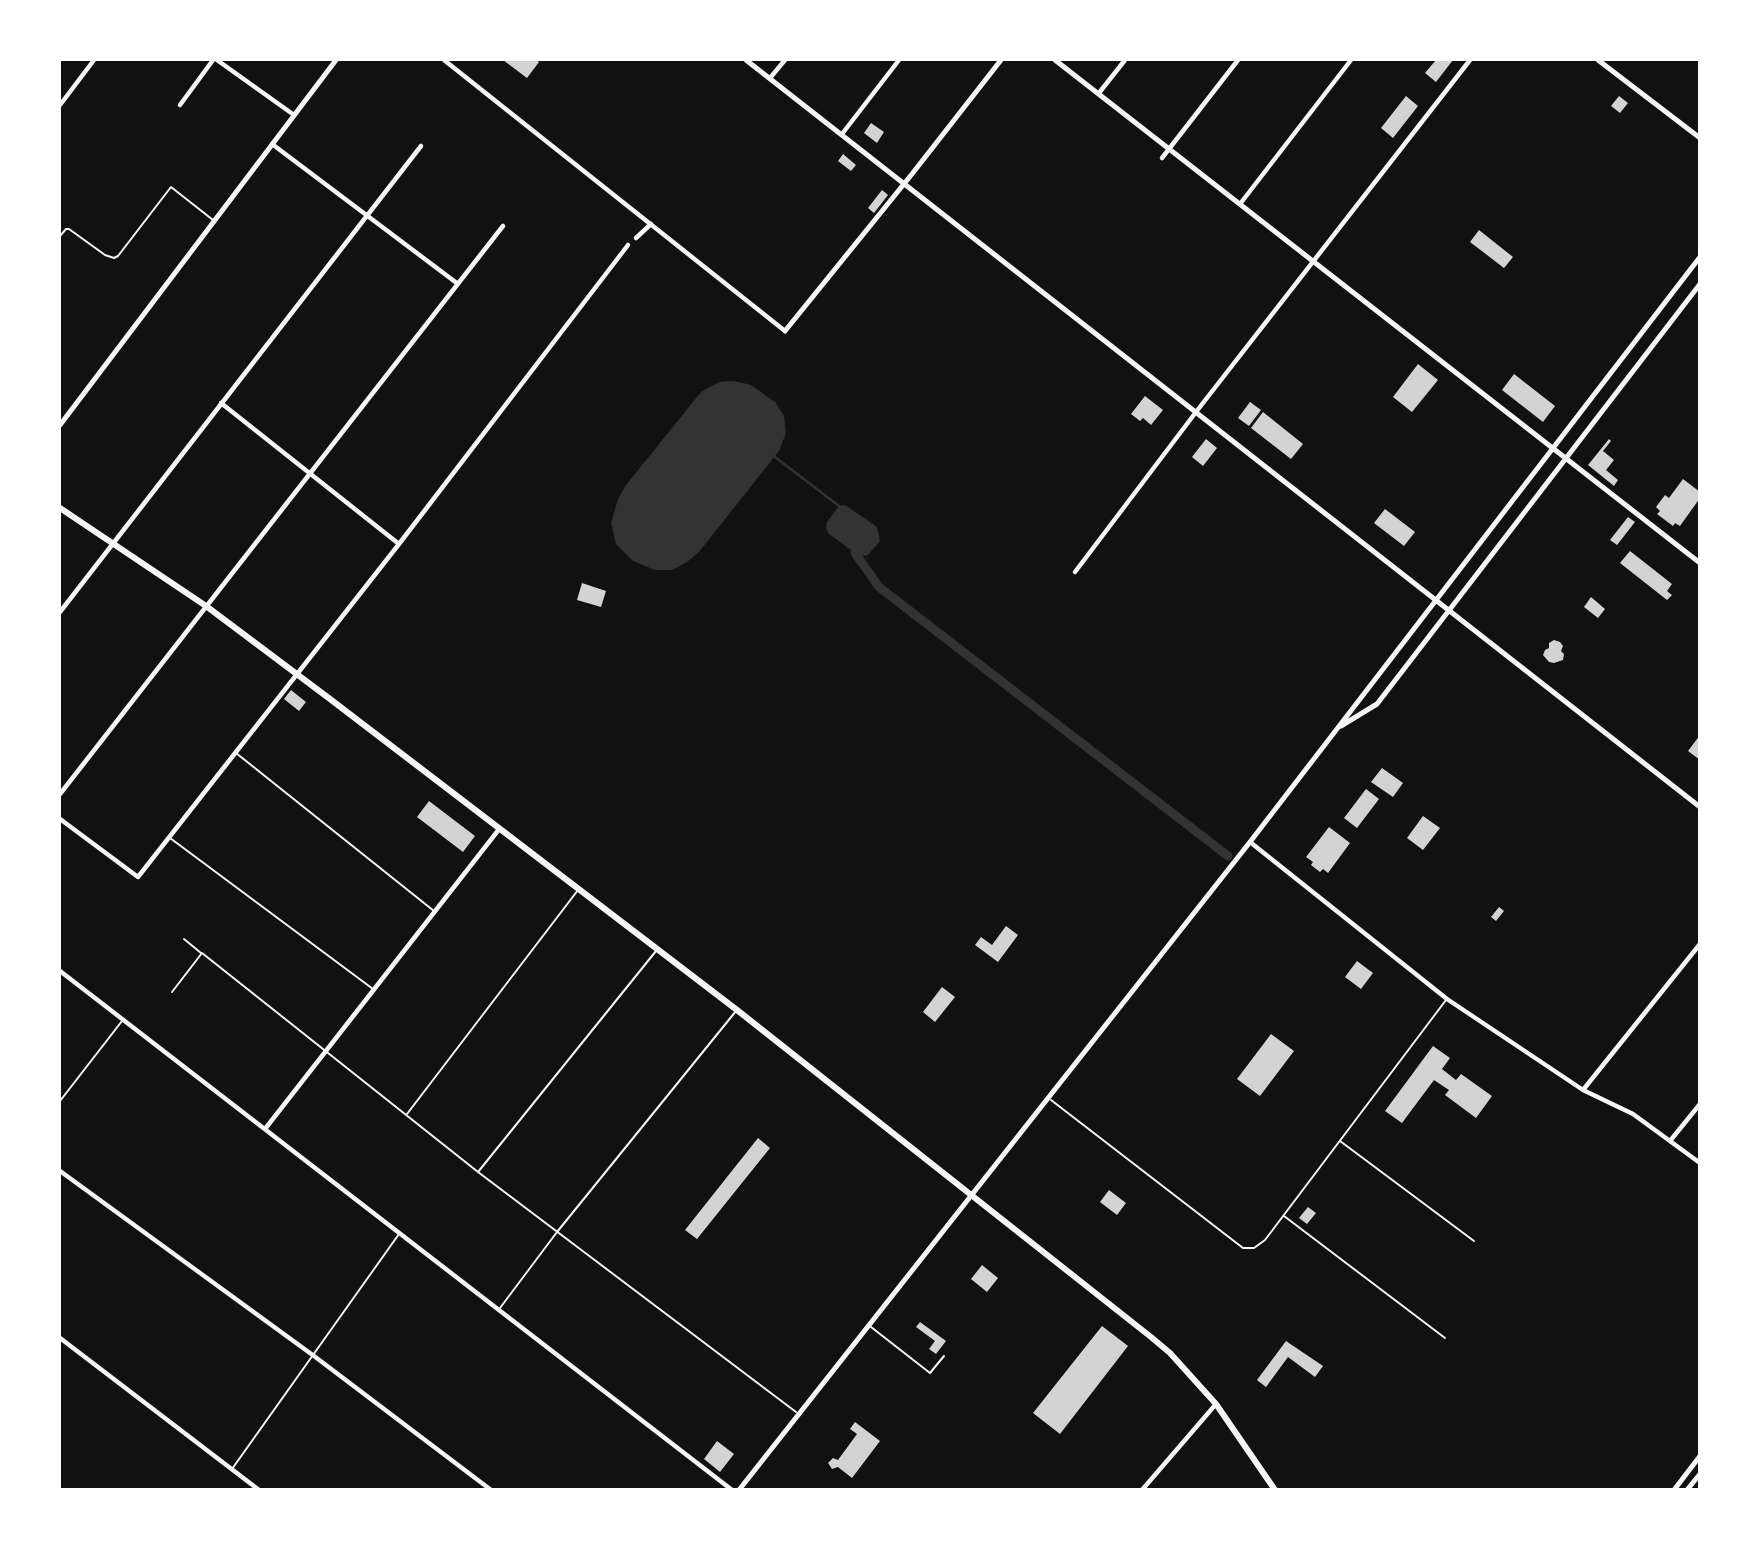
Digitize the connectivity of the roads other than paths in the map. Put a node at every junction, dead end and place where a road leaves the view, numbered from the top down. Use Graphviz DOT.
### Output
graph roads {
  1 [pos="94,60"];
  2 [pos="215,60"];
  3 [pos="336,60"];
  4 [pos="444,60"];
  5 [pos="747,60"];
  6 [pos="785,60"];
  7 [pos="899,60"];
  8 [pos="1001,60"];
  9 [pos="1055,60"];
  10 [pos="1125,60"];
  11 [pos="1238,60"];
  12 [pos="1351,60"];
  13 [pos="1469,60"];
  14 [pos="1598,60"];
  15 [pos="771,78"];
  16 [pos="1099,93"];
  17 [pos="60,105"];
  18 [pos="180,105"];
  19 [pos="294,115"];
  20 [pos="842,134"];
  21 [pos="1699,138"];
  22 [pos="272,144"];
  23 [pos="422,146"];
  24 [pos="1170,148"];
  25 [pos="1162,158"];
  26 [pos="904,184"];
  27 [pos="1240,204"];
  28 [pos="368,216"];
  29 [pos="214,220"];
  30 [pos="651,224"];
  31 [pos="503,226"];
  32 [pos="60,236"];
  33 [pos="635,238"];
  34 [pos="628,245"];
  35 [pos="1699,257"];
  36 [pos="1312,261"];
  37 [pos="458,284"];
  38 [pos="1699,284"];
  39 [pos="785,331"];
  40 [pos="221,403"];
  41 [pos="1196,412"];
  42 [pos="60,425"];
  43 [pos="1553,447"];
  44 [pos="1566,458"];
  45 [pos="309,474"];
  46 [pos="60,509"];
  47 [pos="113,544"];
  48 [pos="399,544"];
  49 [pos="1699,563"];
  50 [pos="1075,572"];
  51 [pos="1435,599"];
  52 [pos="206,606"];
  53 [pos="1449,610"];
  54 [pos="60,612"];
  55 [pos="296,674"];
  56 [pos="1338,728"];
  57 [pos="235,752"];
  58 [pos="60,794"];
  59 [pos="1699,807"];
  60 [pos="60,819"];
  61 [pos="500,828"];
  62 [pos="169,837"];
  63 [pos="1250,842"];
  64 [pos="578,889"];
  65 [pos="434,912"];
  66 [pos="184,939"];
  67 [pos="1699,944"];
  68 [pos="657,950"];
  69 [pos="202,953"];
  70 [pos="60,971"];
  71 [pos="374,990"];
  72 [pos="172,992"];
  73 [pos="1447,999"];
  74 [pos="737,1010"];
  75 [pos="122,1020"];
  76 [pos="327,1051"];
  77 [pos="1583,1090"];
  78 [pos="1049,1098"];
  79 [pos="60,1101"];
  80 [pos="1699,1104"];
  81 [pos="406,1115"];
  82 [pos="265,1129"];
  83 [pos="1340,1140"];
  84 [pos="1670,1141"];
  85 [pos="1699,1163"];
  86 [pos="60,1171"];
  87 [pos="478,1172"];
  88 [pos="971,1194"];
  89 [pos="1284,1216"];
  90 [pos="557,1232"];
  91 [pos="400,1233"];
  92 [pos="1474,1241"];
  93 [pos="499,1310"];
  94 [pos="868,1325"];
  95 [pos="60,1338"];
  96 [pos="1445,1338"];
  97 [pos="314,1356"];
  98 [pos="944,1356"];
  99 [pos="1216,1404"];
  100 [pos="798,1414"];
  101 [pos="1699,1456"];
  102 [pos="232,1469"];
  103 [pos="1699,1474"];
  104 [pos="258,1489"];
  105 [pos="491,1489"];
  106 [pos="732,1489"];
  107 [pos="739,1489"];
  108 [pos="1142,1489"];
  109 [pos="1275,1489"];
  110 [pos="1674,1489"];
  111 [pos="1687,1489"];
  1 -- 17 [label="street"];
  2 -- 18 [label="street"];
  2 -- 19 [label="street"];
  3 -- 19 [label="street"];
  4 -- 30 [label="street"];
  5 -- 15 [label="street"];
  6 -- 15 [label="street"];
  7 -- 20 [label="street"];
  8 -- 26 [label="street"];
  9 -- 16 [label="street"];
  10 -- 16 [label="street"];
  11 -- 24 [label="street"];
  12 -- 27 [label="street"];
  13 -- 36 [label="street"];
  14 -- 21 [label="street"];
  15 -- 20 [label="street"];
  16 -- 24 [label="street"];
  19 -- 22 [label="street"];
  20 -- 26 [label="street"];
  22 -- 28 [label="street"];
  22 -- 29 [label="street"];
  23 -- 28 [label="street"];
  24 -- 25 [label="street"];
  24 -- 27 [label="street"];
  26 -- 39 [label="street"];
  26 -- 41 [label="street"];
  27 -- 36 [label="street"];
  28 -- 37 [label="street"];
  28 -- 40 [label="street"];
  29 -- 32 [label="lane"];
  29 -- 42 [label="street"];
  30 -- 33 [label="street"];
  30 -- 39 [label="street"];
  31 -- 37 [label="street"];
  34 -- 48 [label="street"];
  35 -- 43 [label="street"];
  36 -- 41 [label="street"];
  36 -- 43 [label="street"];
  37 -- 45 [label="street"];
  38 -- 44 [label="street"];
  40 -- 45 [label="street"];
  40 -- 47 [label="street"];
  41 -- 50 [label="street"];
  41 -- 51 [label="street"];
  43 -- 44 [label="street"];
  43 -- 51 [label="street"];
  44 -- 49 [label="street"];
  44 -- 53 [label="street"];
  45 -- 48 [label="street"];
  45 -- 52 [label="street"];
  46 -- 47 [label="main road"];
  47 -- 52 [label="main road"];
  47 -- 54 [label="street"];
  48 -- 55 [label="street"];
  51 -- 53 [label="street"];
  51 -- 56 [label="street"];
  52 -- 55 [label="main road"];
  52 -- 58 [label="street"];
  53 -- 56 [label="street"];
  53 -- 59 [label="street"];
  55 -- 57 [label="street"];
  55 -- 61 [label="main road"];
  56 -- 63 [label="street"];
  57 -- 62 [label="street"];
  57 -- 65 [label="lane"];
  60 -- 62 [label="street"];
  61 -- 64 [label="main road"];
  61 -- 65 [label="street"];
  62 -- 71 [label="lane"];
  63 -- 73 [label="street"];
  63 -- 78 [label="street"];
  64 -- 68 [label="main road"];
  64 -- 81 [label="lane"];
  65 -- 71 [label="street"];
  66 -- 69 [label="lane"];
  67 -- 77 [label="street"];
  68 -- 74 [label="main road"];
  68 -- 87 [label="lane"];
  69 -- 72 [label="lane"];
  69 -- 76 [label="lane"];
  70 -- 75 [label="street"];
  71 -- 76 [label="street"];
  73 -- 77 [label="street"];
  73 -- 83 [label="lane"];
  74 -- 88 [label="main road"];
  74 -- 90 [label="lane"];
  75 -- 79 [label="lane"];
  75 -- 82 [label="street"];
  76 -- 81 [label="lane"];
  76 -- 82 [label="street"];
  77 -- 84 [label="street"];
  78 -- 88 [label="street"];
  78 -- 89 [label="lane"];
  80 -- 84 [label="street"];
  81 -- 87 [label="lane"];
  82 -- 91 [label="street"];
  83 -- 89 [label="lane"];
  83 -- 92 [label="lane"];
  84 -- 85 [label="street"];
  86 -- 97 [label="street"];
  87 -- 90 [label="lane"];
  88 -- 94 [label="street"];
  88 -- 99 [label="main road"];
  89 -- 96 [label="lane"];
  90 -- 93 [label="lane"];
  90 -- 100 [label="lane"];
  91 -- 93 [label="street"];
  91 -- 97 [label="lane"];
  93 -- 106 [label="street"];
  94 -- 98 [label="lane"];
  94 -- 100 [label="street"];
  95 -- 102 [label="street"];
  97 -- 102 [label="lane"];
  97 -- 105 [label="street"];
  99 -- 108 [label="street"];
  99 -- 109 [label="main road"];
  100 -- 107 [label="street"];
  101 -- 110 [label="street"];
  102 -- 104 [label="street"];
  103 -- 111 [label="street"];
}
